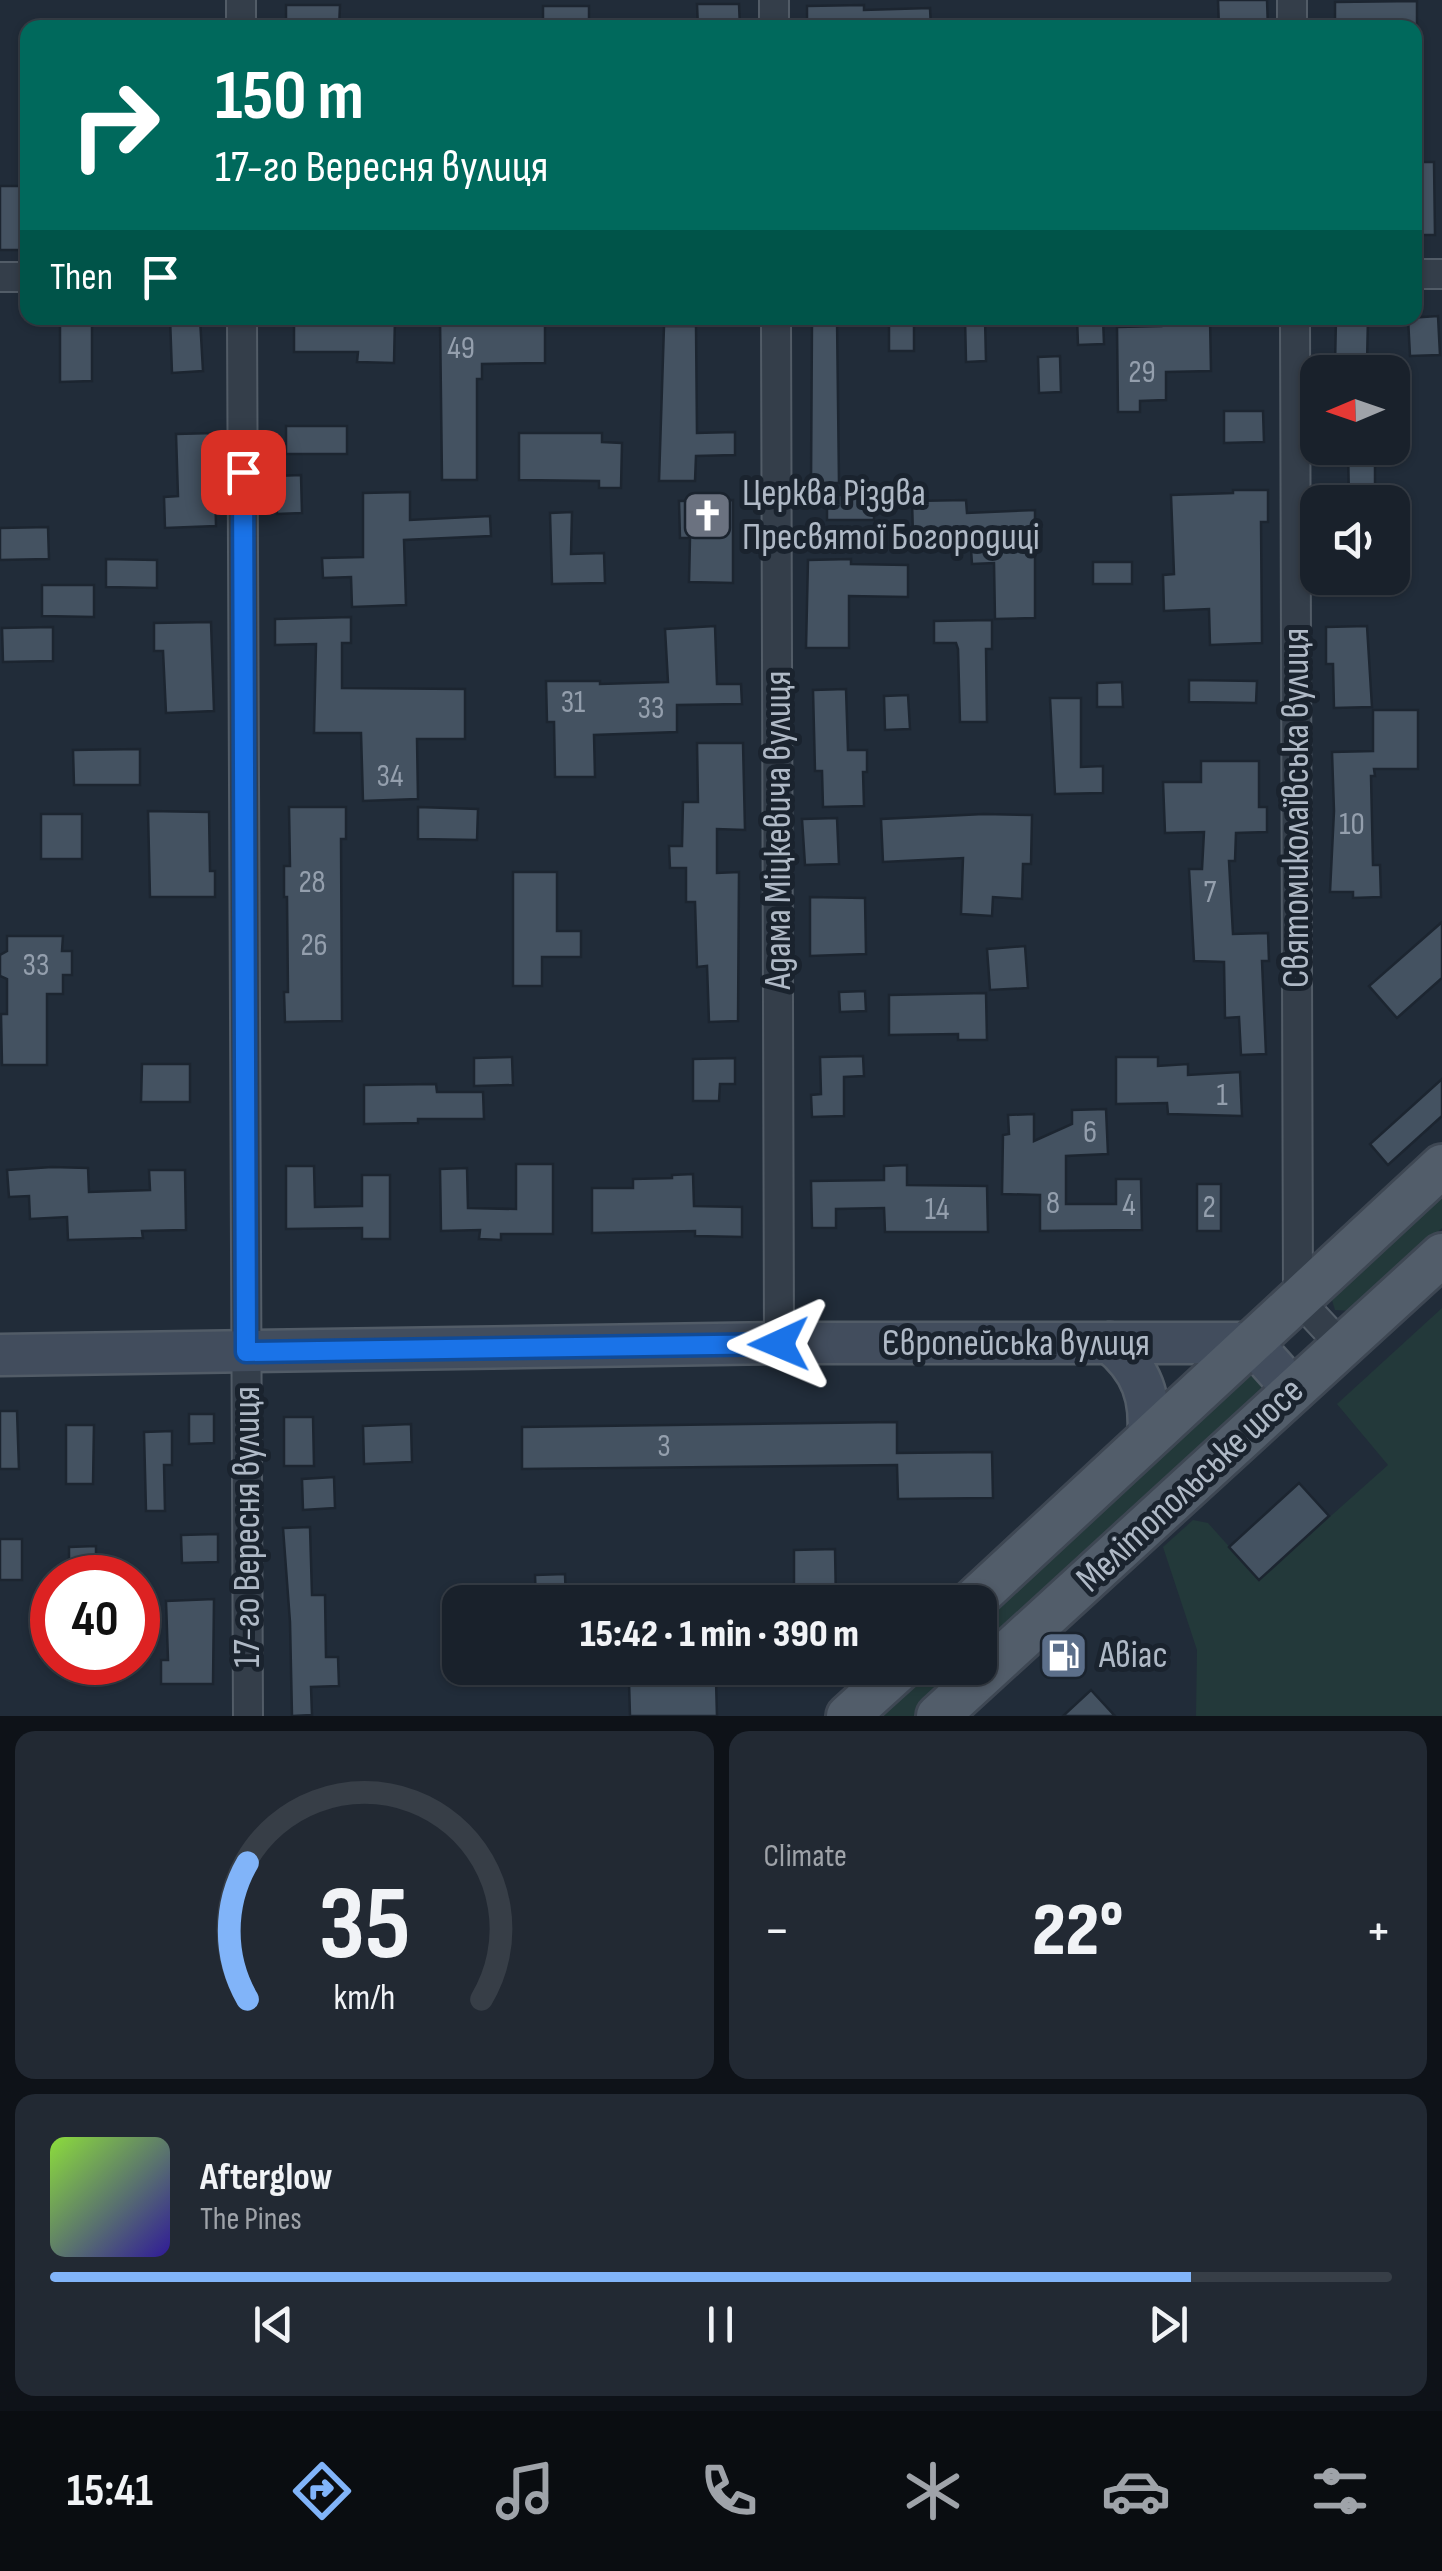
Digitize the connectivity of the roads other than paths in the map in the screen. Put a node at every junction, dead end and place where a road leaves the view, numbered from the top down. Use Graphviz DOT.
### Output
graph roads {
  1 [pos="242,325"];
  2 [pos="776,325"];
  3 [pos="1295,325"];
  4 [pos="1442,1166"];
  5 [pos="1442,1255"];
  6 [pos="1298,1299"];
  7 [pos="1110,1343"];
  8 [pos="1252,1343"];
  9 [pos="779,1344"];
  10 [pos="1341,1345"];
  11 [pos="246,1352"];
  12 [pos="0,1354"];
  13 [pos="1292,1389"];
  14 [pos="1148,1440"];
  15 [pos="990,1585"];
  16 [pos="882,1685"];
  17 [pos="248,1716"];
  18 [pos="848,1716"];
  19 [pos="938,1716"];
  1 -- 11 [label="street, 17-го Вересня вулиця"];
  2 -- 9 [label="street, Адама Міцкевича вулиця"];
  3 -- 6 [label="street, Святомиколаївська вулиця"];
  4 -- 6 [label="main road, Мелітопольське шосе"];
  5 -- 10 [label="main road, Мелітопольське шосе"];
  6 -- 8 [label="main road, Мелітопольське шосе"];
  6 -- 10 [label="street"];
  7 -- 8 [label="street, Європейська вулиця"];
  7 -- 9 [label="street, Європейська вулиця"];
  7 -- 14 [label="street"];
  8 -- 13 [label="street"];
  8 -- 14 [label="main road, Мелітопольське шосе"];
  9 -- 11 [label="street, Європейська вулиця"];
  10 -- 13 [label="main road, Мелітопольське шосе"];
  11 -- 12 [label="street, Європейська вулиця"];
  11 -- 17 [label="street, 17-го Вересня вулиця"];
  13 -- 19 [label="main road, Мелітопольське шосе"];
  14 -- 15 [label="main road, Мелітопольське шосе"];
  16 -- 18 [label="main road"];
}
